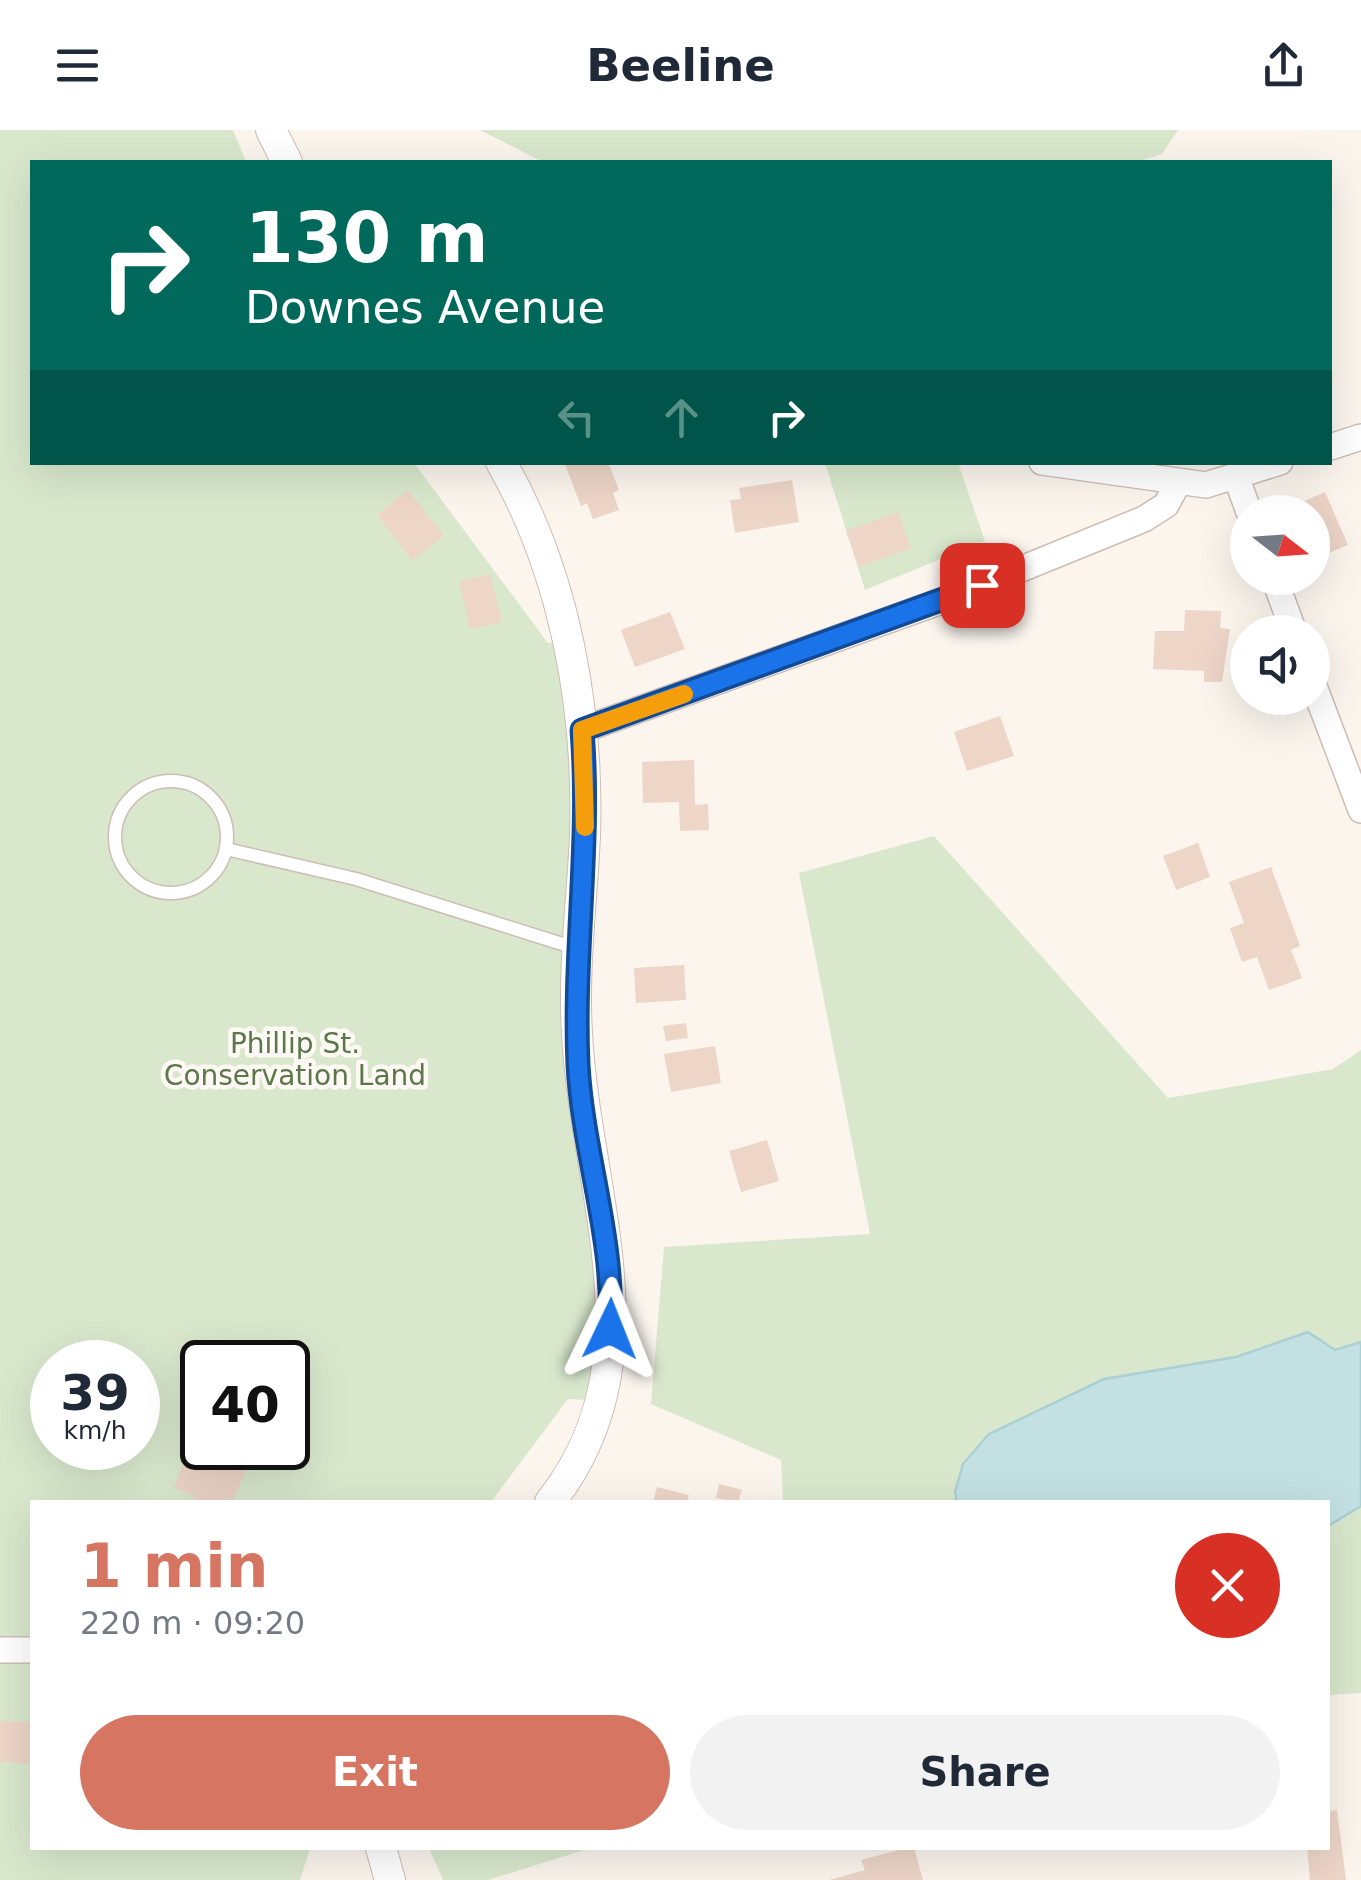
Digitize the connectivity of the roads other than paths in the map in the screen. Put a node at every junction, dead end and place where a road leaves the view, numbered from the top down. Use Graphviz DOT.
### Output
graph roads {
  1 [pos="271,130"];
  2 [pos="287,160"];
  3 [pos="1361,437"];
  4 [pos="1332,446"];
  5 [pos="502,465"];
  6 [pos="1061,465"];
  7 [pos="1272,465"];
  8 [pos="1236,478"];
  9 [pos="1178,483"];
  10 [pos="1242,495"];
  11 [pos="1325,715"];
  12 [pos="582,730"];
  13 [pos="1361,810"];
  14 [pos="226,849"];
  15 [pos="577,948"];
  16 [pos="551,1500"];
  17 [pos="0,1650"];
  18 [pos="30,1650"];
  19 [pos="382,1850"];
  20 [pos="390,1880"];
  1 -- 2 [label="street"];
  3 -- 4 [label="street"];
  5 -- 12 [label="street"];
  6 -- 9 [label="street"];
  7 -- 8 [label="street"];
  8 -- 9 [label="street"];
  8 -- 10 [label="street"];
  9 -- 12 [label="street"];
  11 -- 13 [label="street"];
  12 -- 15 [label="street"];
  14 -- 14 [label="lane"];
  14 -- 15 [label="lane"];
  15 -- 16 [label="street"];
  17 -- 18 [label="street"];
  19 -- 20 [label="street"];
}
